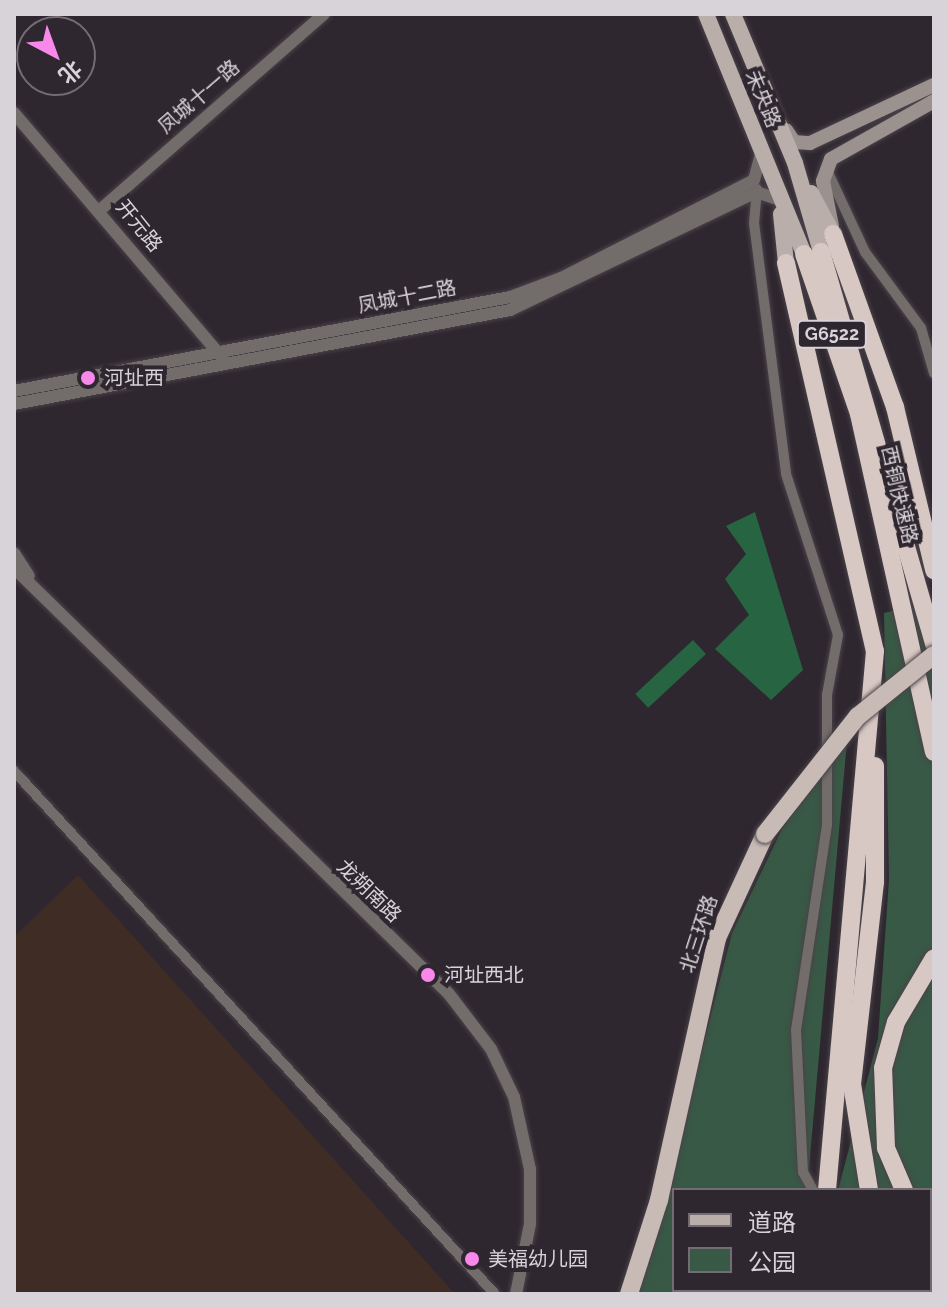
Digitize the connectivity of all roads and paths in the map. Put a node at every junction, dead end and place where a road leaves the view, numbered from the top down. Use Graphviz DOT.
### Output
graph roads {
  1 [pos="324,14"];
  2 [pos="706,14"];
  3 [pos="733,14"];
  4 [pos="934,85"];
  5 [pos="934,101"];
  6 [pos="14,113"];
  7 [pos="776,113"];
  8 [pos="762,150"];
  9 [pos="795,163"];
  10 [pos="826,167"];
  11 [pos="760,171"];
  12 [pos="756,192"];
  13 [pos="780,200"];
  14 [pos="100,210"];
  15 [pos="833,234"];
  16 [pos="812,253"];
  17 [pos="786,263"];
  18 [pos="220,355"];
  19 [pos="231,367"];
  20 [pos="934,373"];
  21 [pos="14,391"];
  22 [pos="14,404"];
  23 [pos="14,553"];
  24 [pos="14,568"];
  25 [pos="934,570"];
  26 [pos="35,585"];
  27 [pos="934,644"];
  28 [pos="875,651"];
  29 [pos="934,655"];
  30 [pos="934,752"];
  31 [pos="14,771"];
  32 [pos="934,958"];
  33 [pos="812,1188"];
  34 [pos="827,1188"];
  35 [pos="869,1188"];
  36 [pos="903,1188"];
  37 [pos="495,1294"];
  38 [pos="516,1294"];
  39 [pos="629,1294"];
  1 -- 14 [label="street, 凤城十一路"];
  2 -- 8 [label="main road, 未央路"];
  3 -- 7 [label="main road, 未央路"];
  4 -- 7 [label="main road"];
  5 -- 10 [label="main road"];
  6 -- 14 [label="street, 开元路"];
  7 -- 9 [label="main road, 未央路"];
  8 -- 11 [label="street"];
  8 -- 13 [label="main road, 未央路"];
  9 -- 15 [label="main road"];
  9 -- 16 [label="main road"];
  10 -- 15 [label="main road"];
  10 -- 20 [label="street"];
  11 -- 12 [label="street"];
  11 -- 18 [label="street, 凤城十二路"];
  12 -- 13 [label="street"];
  12 -- 19 [label="street, 凤城十二路"];
  12 -- 33 [label="street"];
  13 -- 16 [label="main road"];
  13 -- 17 [label="main road"];
  14 -- 18 [label="street, 开元路"];
  15 -- 25 [label="highway"];
  16 -- 27 [label="highway, 西铜快速路 / G6522"];
  16 -- 30 [label="highway, 西铜快速路 / G6522"];
  17 -- 28 [label="highway"];
  18 -- 19 [label="street, 开元路"];
  18 -- 21 [label="street, 凤城十二路"];
  19 -- 22 [label="street, 凤城十二路"];
  23 -- 26 [label="street, 龙朔南路"];
  24 -- 26 [label="street, 龙朔南路"];
  26 -- 38 [label="street, 龙朔南路"];
  28 -- 34 [label="highway"];
  28 -- 35 [label="highway"];
  29 -- 39 [label="highway, 北三环路, bridge"];
  31 -- 37 [label="street"];
  32 -- 36 [label="highway"];
}
